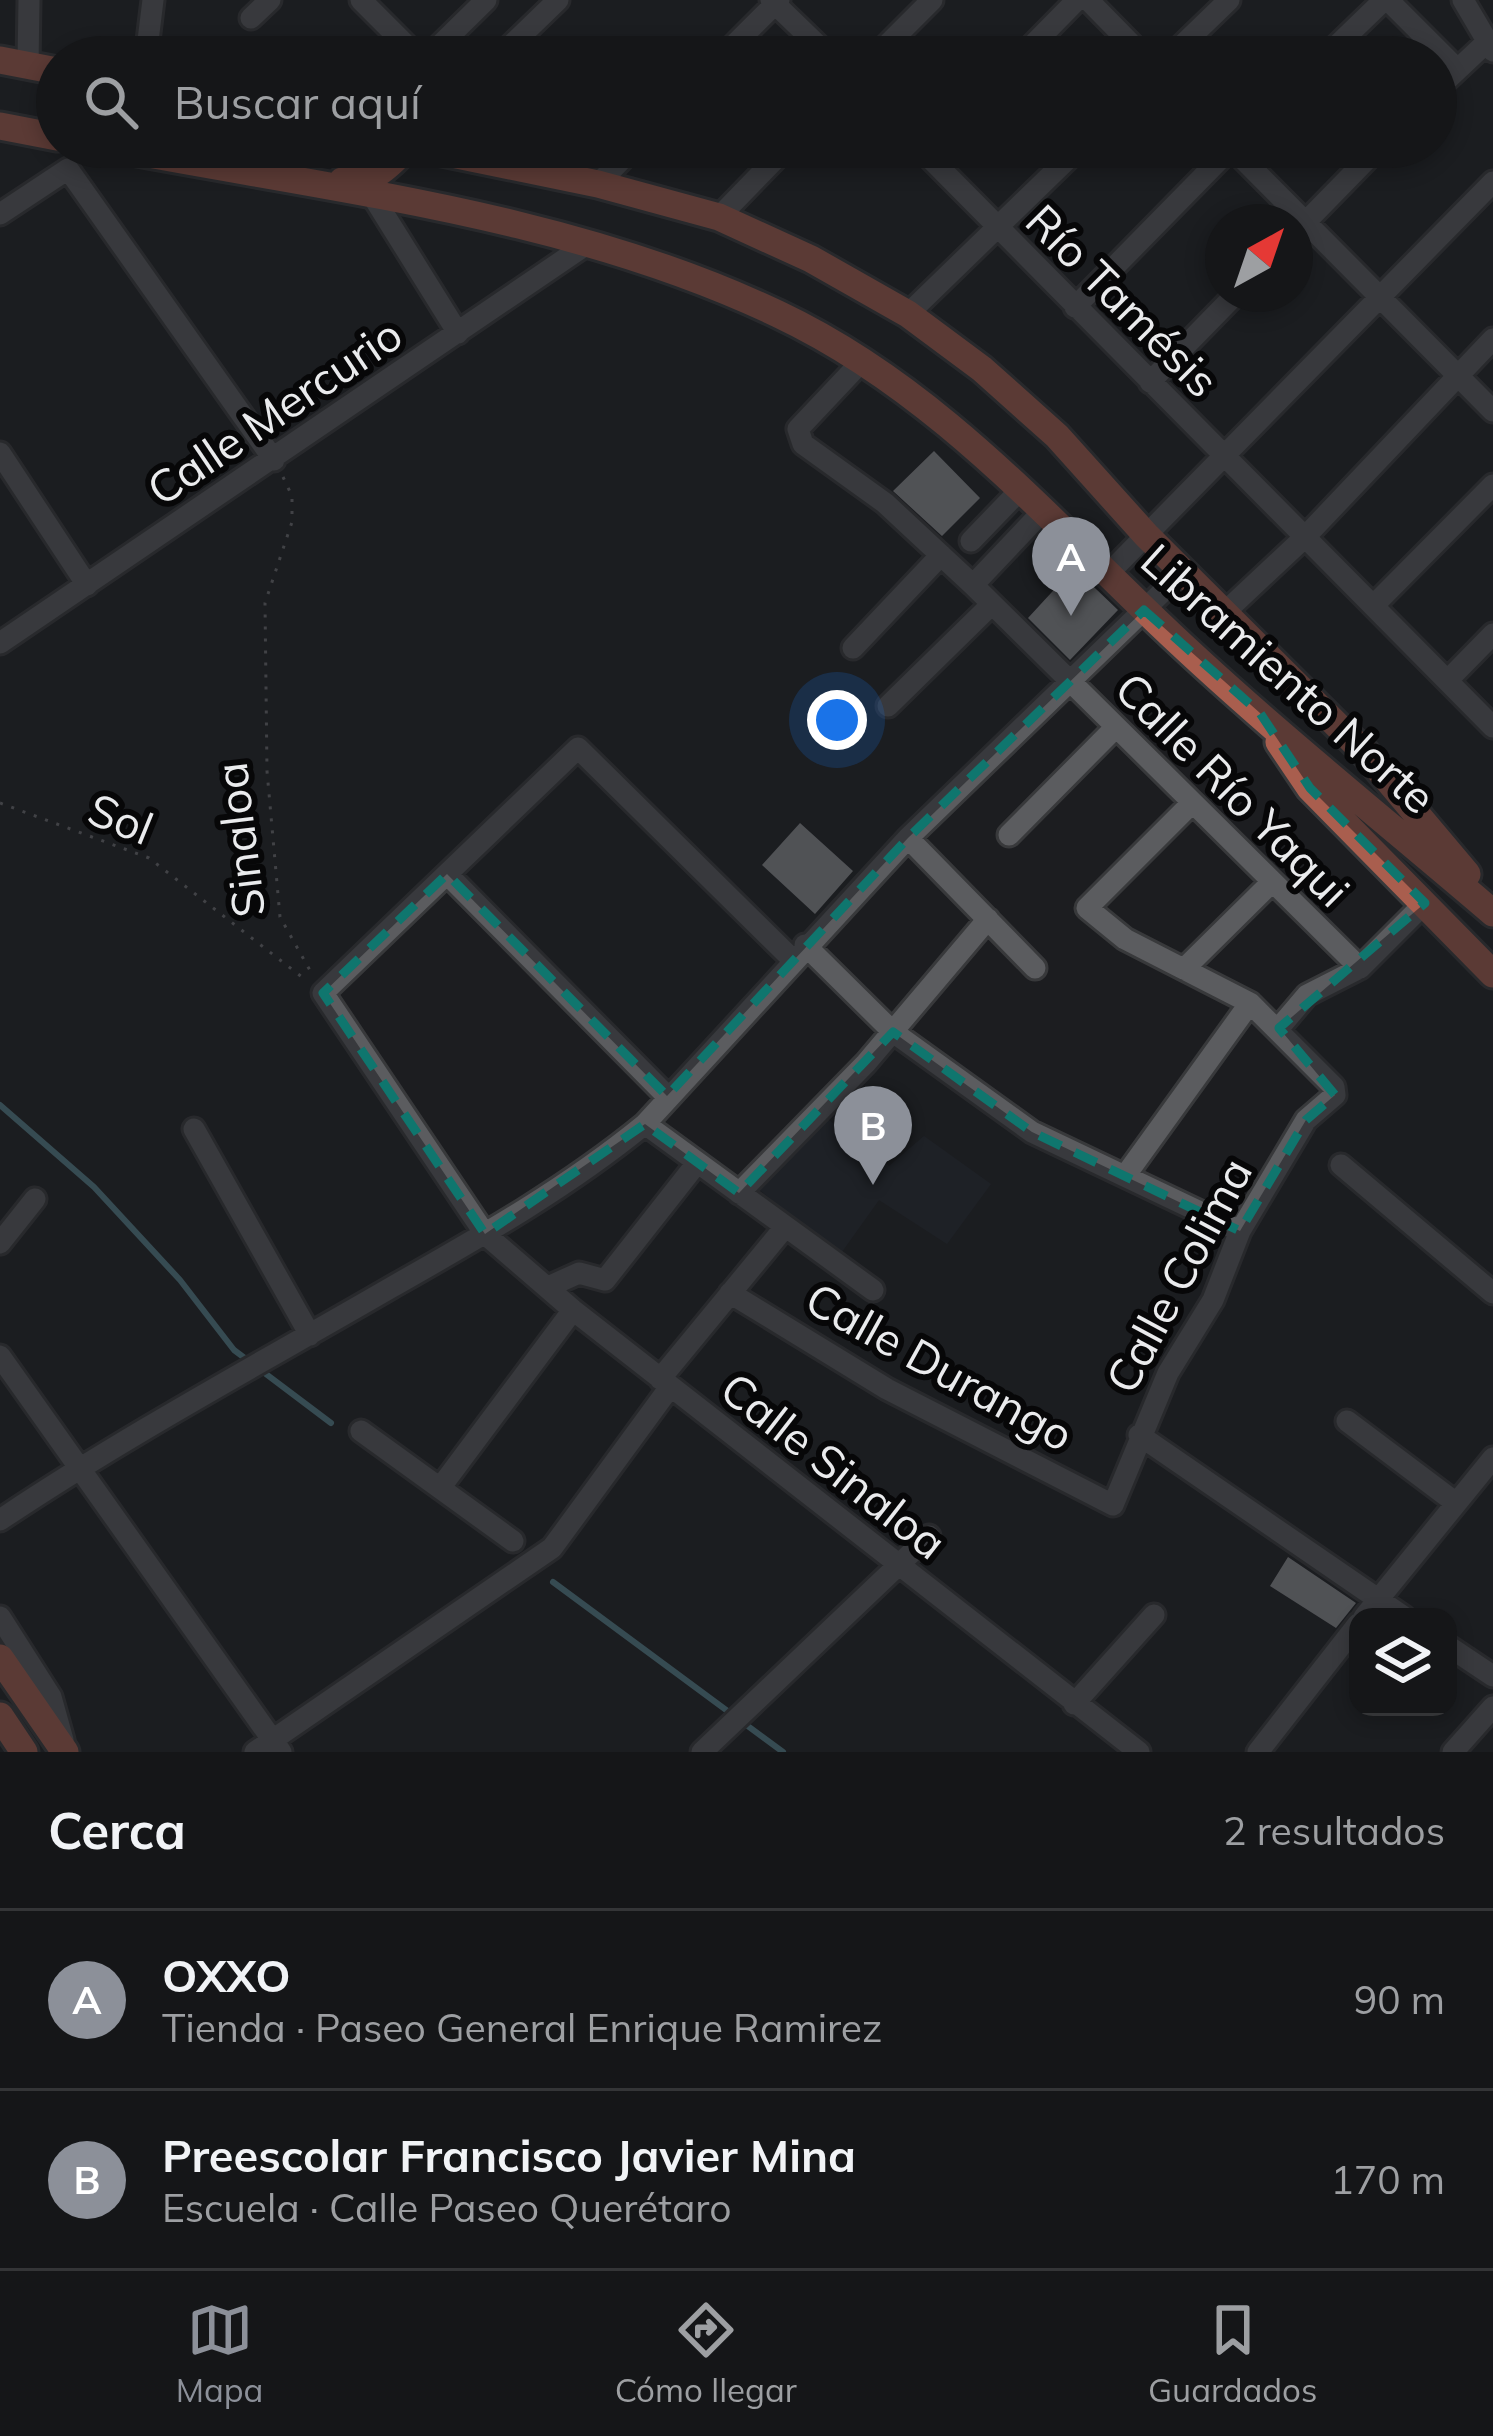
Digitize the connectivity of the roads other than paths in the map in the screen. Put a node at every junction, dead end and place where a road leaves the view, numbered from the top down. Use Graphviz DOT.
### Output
graph roads {
  1 [pos="29,0"];
  2 [pos="153,0"];
  3 [pos="270,0"];
  4 [pos="362,0"];
  5 [pos="486,0"];
  6 [pos="558,0"];
  7 [pos="932,0"];
  8 [pos="1077,0"];
  9 [pos="1088,0"];
  10 [pos="1229,0"];
  11 [pos="1386,0"];
  12 [pos="1462,0"];
  13 [pos="775,1"];
  14 [pos="251,18"];
  15 [pos="149,36"];
  16 [pos="397,36"];
  17 [pos="449,36"];
  18 [pos="521,36"];
  19 [pos="742,36"];
  20 [pos="809,36"];
  21 [pos="896,36"];
  22 [pos="1042,36"];
  23 [pos="1123,36"];
  24 [pos="1192,36"];
  25 [pos="1347,36"];
  26 [pos="1423,36"];
  27 [pos="1490,47"];
  28 [pos="14,62"];
  29 [pos="1457,68"];
  30 [pos="0,126"];
  31 [pos="36,133"];
  32 [pos="223,168"];
  33 [pos="238,168"];
  34 [pos="277,168"];
  35 [pos="387,168"];
  36 [pos="520,168"];
  37 [pos="614,168"];
  38 [pos="767,168"];
  39 [pos="942,168"];
  40 [pos="1059,168"];
  41 [pos="1211,168"];
  42 [pos="1249,168"];
  43 [pos="1358,168"];
  44 [pos="234,170"];
  45 [pos="1493,182"];
  46 [pos="598,184"];
  47 [pos="372,196"];
  48 [pos="1280,204"];
  49 [pos="0,214"];
  50 [pos="1313,214"];
  51 [pos="719,217"];
  52 [pos="998,230"];
  53 [pos="1313,239"];
  54 [pos="590,242"];
  55 [pos="1381,299"];
  56 [pos="1075,308"];
  57 [pos="1218,312"];
  58 [pos="908,314"];
  59 [pos="458,334"];
  60 [pos="1493,339"];
  61 [pos="862,360"];
  62 [pos="1457,376"];
  63 [pos="1150,382"];
  64 [pos="1493,411"];
  65 [pos="0,453"];
  66 [pos="1224,455"];
  67 [pos="274,460"];
  68 [pos="1493,485"];
  69 [pos="1022,488"];
  70 [pos="1044,510"];
  71 [pos="1146,535"];
  72 [pos="1305,537"];
  73 [pos="971,541"];
  74 [pos="941,556"];
  75 [pos="1183,572"];
  76 [pos="1108,573"];
  77 [pos="86,585"];
  78 [pos="973,585"];
  79 [pos="992,604"];
  80 [pos="1375,604"];
  81 [pos="1144,610"];
  82 [pos="1224,613"];
  83 [pos="1493,634"];
  84 [pos="0,643"];
  85 [pos="853,649"];
  86 [pos="1448,680"];
  87 [pos="1069,682"];
  88 [pos="888,706"];
  89 [pos="1260,713"];
  90 [pos="1493,727"];
  91 [pos="1115,728"];
  92 [pos="1366,754"];
  93 [pos="1191,804"];
  94 [pos="1010,836"];
  95 [pos="908,838"];
  96 [pos="447,874"];
  97 [pos="1493,877"];
  98 [pos="1272,882"];
  99 [pos="1425,903"];
  100 [pos="1493,909"];
  101 [pos="988,919"];
  102 [pos="798,952"];
  103 [pos="1034,968"];
  104 [pos="1360,968"];
  105 [pos="1184,969"];
  106 [pos="1493,974"];
  107 [pos="1250,1003"];
  108 [pos="1279,1028"];
  109 [pos="892,1032"];
  110 [pos="667,1096"];
  111 [pos="645,1124"];
  112 [pos="194,1129"];
  113 [pos="697,1162"];
  114 [pos="1341,1165"];
  115 [pos="1125,1176"];
  116 [pos="739,1193"];
  117 [pos="34,1199"];
  118 [pos="785,1226"];
  119 [pos="1240,1231"];
  120 [pos="485,1234"];
  121 [pos="0,1243"];
  122 [pos="548,1287"];
  123 [pos="873,1290"];
  124 [pos="730,1293"];
  125 [pos="1493,1293"];
  126 [pos="573,1310"];
  127 [pos="310,1335"];
  128 [pos="0,1356"];
  129 [pos="665,1383"];
  130 [pos="1347,1421"];
  131 [pos="361,1431"];
  132 [pos="1139,1435"];
  133 [pos="1493,1458"];
  134 [pos="78,1468"];
  135 [pos="440,1488"];
  136 [pos="1456,1504"];
  137 [pos="1113,1505"];
  138 [pos="0,1520"];
  139 [pos="929,1536"];
  140 [pos="513,1541"];
  141 [pos="897,1564"];
  142 [pos="1371,1608"];
  143 [pos="1154,1615"];
  144 [pos="0,1618"];
  145 [pos="1349,1636"];
  146 [pos="1457,1652"];
  147 [pos="0,1658"];
  148 [pos="1493,1676"];
  149 [pos="1074,1704"];
  150 [pos="1493,1706"];
  151 [pos="0,1716"];
  152 [pos="0,1738"];
  153 [pos="270,1748"];
  154 [pos="19,1752"];
  155 [pos="66,1752"];
  156 [pos="702,1752"];
  157 [pos="1139,1752"];
  158 [pos="1258,1752"];
  159 [pos="1453,1752"];
  1 -- 28 [label="street"];
  2 -- 15 [label="street"];
  3 -- 14 [label="street"];
  4 -- 16 [label="street"];
  5 -- 17 [label="street"];
  6 -- 18 [label="street"];
  7 -- 21 [label="street"];
  8 -- 22 [label="street"];
  9 -- 23 [label="street"];
  10 -- 24 [label="street"];
  11 -- 25 [label="street"];
  11 -- 26 [label="street"];
  12 -- 27 [label="street"];
  13 -- 19 [label="street"];
  13 -- 20 [label="street"];
  27 -- 29 [label="street"];
  30 -- 31 [label="main road"];
  32 -- 44 [label="main road, Libramiento Norte"];
  33 -- 44 [label="main road"];
  34 -- 35 [label="main road"];
  36 -- 46 [label="main road, Libramiento Norte"];
  37 -- 46 [label="street"];
  38 -- 51 [label="street"];
  39 -- 52 [label="street, Río Tamésis"];
  40 -- 52 [label="street"];
  41 -- 56 [label="street"];
  42 -- 48 [label="street"];
  43 -- 50 [label="street"];
  44 -- 47 [label="main road, Libramiento Norte"];
  45 -- 55 [label="street"];
  46 -- 51 [label="main road, Libramiento Norte"];
  47 -- 54 [label="main road, Libramiento Norte"];
  47 -- 59 [label="street"];
  49 -- 67 [label="street"];
  51 -- 58 [label="main road, Libramiento Norte"];
  52 -- 56 [label="street, Río Tamésis"];
  52 -- 58 [label="street"];
  53 -- 55 [label="street"];
  54 -- 59 [label="street, Calle Mercurio"];
  54 -- 61 [label="main road, Libramiento Norte"];
  55 -- 62 [label="street"];
  55 -- 66 [label="street"];
  56 -- 63 [label="street, Río Tamésis"];
  57 -- 63 [label="street"];
  58 -- 71 [label="main road, Libramiento Norte"];
  59 -- 67 [label="street, Calle Mercurio"];
  60 -- 62 [label="street"];
  61 -- 69 [label="main road, Libramiento Norte"];
  61 -- 74 [label="street, Calle Río Yaqui"];
  62 -- 64 [label="street"];
  62 -- 72 [label="street"];
  63 -- 66 [label="street, Río Tamésis"];
  65 -- 77 [label="street"];
  66 -- 71 [label="street"];
  66 -- 72 [label="street, Río Tamésis"];
  67 -- 77 [label="street, Calle Mercurio"];
  68 -- 80 [label="street"];
  69 -- 70 [label="main road, Libramiento Norte"];
  69 -- 73 [label="street"];
  70 -- 76 [label="main road, Libramiento Norte"];
  70 -- 78 [label="street"];
  71 -- 75 [label="main road, Libramiento Norte"];
  71 -- 76 [label="street"];
  72 -- 80 [label="street, Río Tamésis"];
  72 -- 82 [label="street"];
  74 -- 78 [label="street, Calle Río Yaqui"];
  74 -- 85 [label="street"];
  75 -- 81 [label="street"];
  75 -- 82 [label="main road, Libramiento Norte"];
  76 -- 81 [label="main road, Libramiento Norte"];
  77 -- 84 [label="street, Calle Mercurio"];
  78 -- 79 [label="street, Calle Río Yaqui"];
  79 -- 87 [label="street, Calle Río Yaqui"];
  79 -- 88 [label="street"];
  80 -- 86 [label="street, Río Tamésis"];
  81 -- 87 [label="street"];
  81 -- 89 [label="main road, Libramiento Norte"];
  82 -- 92 [label="main road, Libramiento Norte"];
  83 -- 86 [label="street"];
  86 -- 90 [label="street, Río Tamésis"];
  87 -- 91 [label="street, Calle Río Yaqui"];
  87 -- 95 [label="street"];
  89 -- 99 [label="main road"];
  89 -- 100 [label="main road, Libramiento Norte"];
  91 -- 93 [label="street, Calle Río Yaqui"];
  91 -- 94 [label="street"];
  92 -- 97 [label="main road"];
  92 -- 100 [label="main road, Libramiento Norte"];
  93 -- 98 [label="street, Calle Río Yaqui"];
  93 -- 105 [label="street"];
  95 -- 101 [label="street"];
  95 -- 102 [label="street"];
  96 -- 102 [label="street"];
  96 -- 110 [label="street"];
  96 -- 120 [label="street"];
  98 -- 104 [label="street, Calle Río Yaqui"];
  98 -- 105 [label="street"];
  99 -- 104 [label="street"];
  99 -- 106 [label="main road"];
  101 -- 103 [label="street"];
  101 -- 109 [label="street"];
  102 -- 109 [label="street"];
  102 -- 110 [label="street"];
  104 -- 108 [label="street"];
  105 -- 107 [label="street"];
  107 -- 108 [label="street"];
  107 -- 115 [label="street"];
  108 -- 119 [label="street, Calle Colima"];
  109 -- 115 [label="street"];
  109 -- 116 [label="street"];
  110 -- 111 [label="street"];
  111 -- 113 [label="street"];
  111 -- 120 [label="street"];
  112 -- 127 [label="street"];
  113 -- 116 [label="street"];
  113 -- 122 [label="street"];
  114 -- 125 [label="street"];
  115 -- 119 [label="street"];
  116 -- 118 [label="street"];
  117 -- 121 [label="street"];
  118 -- 123 [label="street"];
  118 -- 124 [label="street"];
  119 -- 132 [label="street, Calle Colima"];
  120 -- 122 [label="street, Calle Sinaloa"];
  120 -- 127 [label="street"];
  122 -- 126 [label="street, Calle Sinaloa"];
  124 -- 129 [label="street"];
  124 -- 137 [label="street, Calle Durango"];
  126 -- 129 [label="street, Calle Sinaloa"];
  126 -- 135 [label="street"];
  127 -- 134 [label="street"];
  128 -- 134 [label="street"];
  129 -- 141 [label="street, Calle Sinaloa"];
  129 -- 153 [label="street"];
  130 -- 136 [label="street"];
  131 -- 135 [label="street"];
  132 -- 137 [label="street, Calle Colima"];
  132 -- 142 [label="street"];
  133 -- 136 [label="street"];
  134 -- 138 [label="street"];
  134 -- 153 [label="street"];
  135 -- 140 [label="street"];
  136 -- 142 [label="street"];
  139 -- 141 [label="street"];
  141 -- 149 [label="street, Calle Sinaloa"];
  141 -- 156 [label="street"];
  143 -- 149 [label="street"];
  144 -- 155 [label="street"];
  145 -- 158 [label="street"];
  146 -- 148 [label="street"];
  147 -- 155 [label="main road"];
  149 -- 157 [label="street, Calle Sinaloa"];
  150 -- 159 [label="street"];
  151 -- 154 [label="main road"];
  152 -- 154 [label="street"];
}
